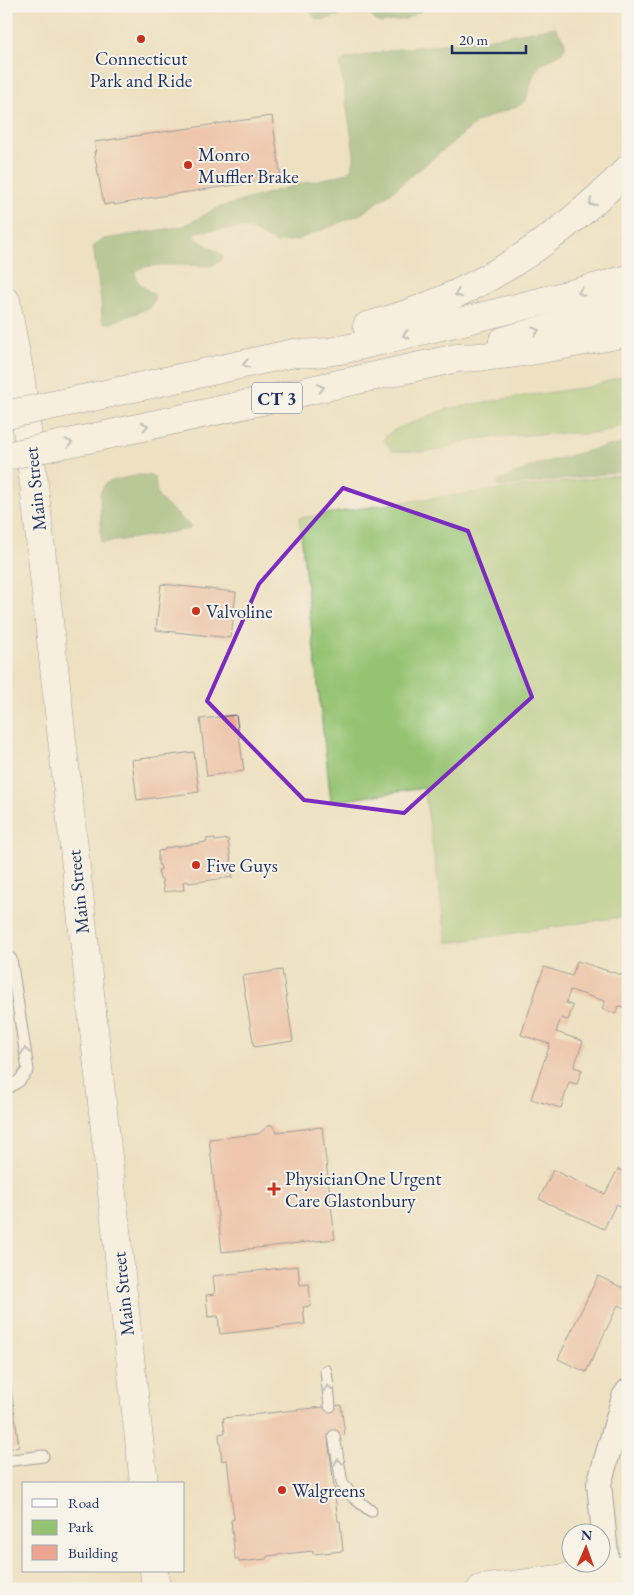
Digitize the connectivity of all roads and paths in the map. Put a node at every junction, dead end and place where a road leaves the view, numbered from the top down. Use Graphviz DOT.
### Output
graph roads {
  1 [pos="628,170"];
  2 [pos="628,279"];
  3 [pos="6,301"];
  4 [pos="628,306"];
  5 [pos="628,333"];
  6 [pos="294,353"];
  7 [pos="457,358"];
  8 [pos="6,415"];
  9 [pos="6,456"];
  10 [pos="6,956"];
  11 [pos="6,1089"];
  12 [pos="326,1371"];
  13 [pos="628,1391"];
  14 [pos="330,1406"];
  15 [pos="334,1436"];
  16 [pos="43,1456"];
  17 [pos="6,1461"];
  18 [pos="144,1482"];
  19 [pos="371,1511"];
  20 [pos="154,1572"];
  21 [pos="618,1572"];
  22 [pos="156,1589"];
  23 [pos="481,1589"];
  1 -- 6 [label="main road, one-way"];
  2 -- 6 [label="main road, one-way"];
  3 -- 18 [label="main road, Main Street"];
  7 -- 4 [label="main road, one-way"];
  5 -- 7 [label="main road"];
  6 -- 8 [label="main road, CT 3, one-way, bridge"];
  9 -- 7 [label="main road, CT 3, one-way, bridge"];
  11 -- 10 [label="lane, one-way"];
  14 -- 12 [label="lane, one-way"];
  13 -- 21 [label="street"];
  19 -- 15 [label="lane, one-way"];
  16 -- 17 [label="lane"];
  20 -- 22 [label="main road"];
  21 -- 23 [label="main road"];
}
